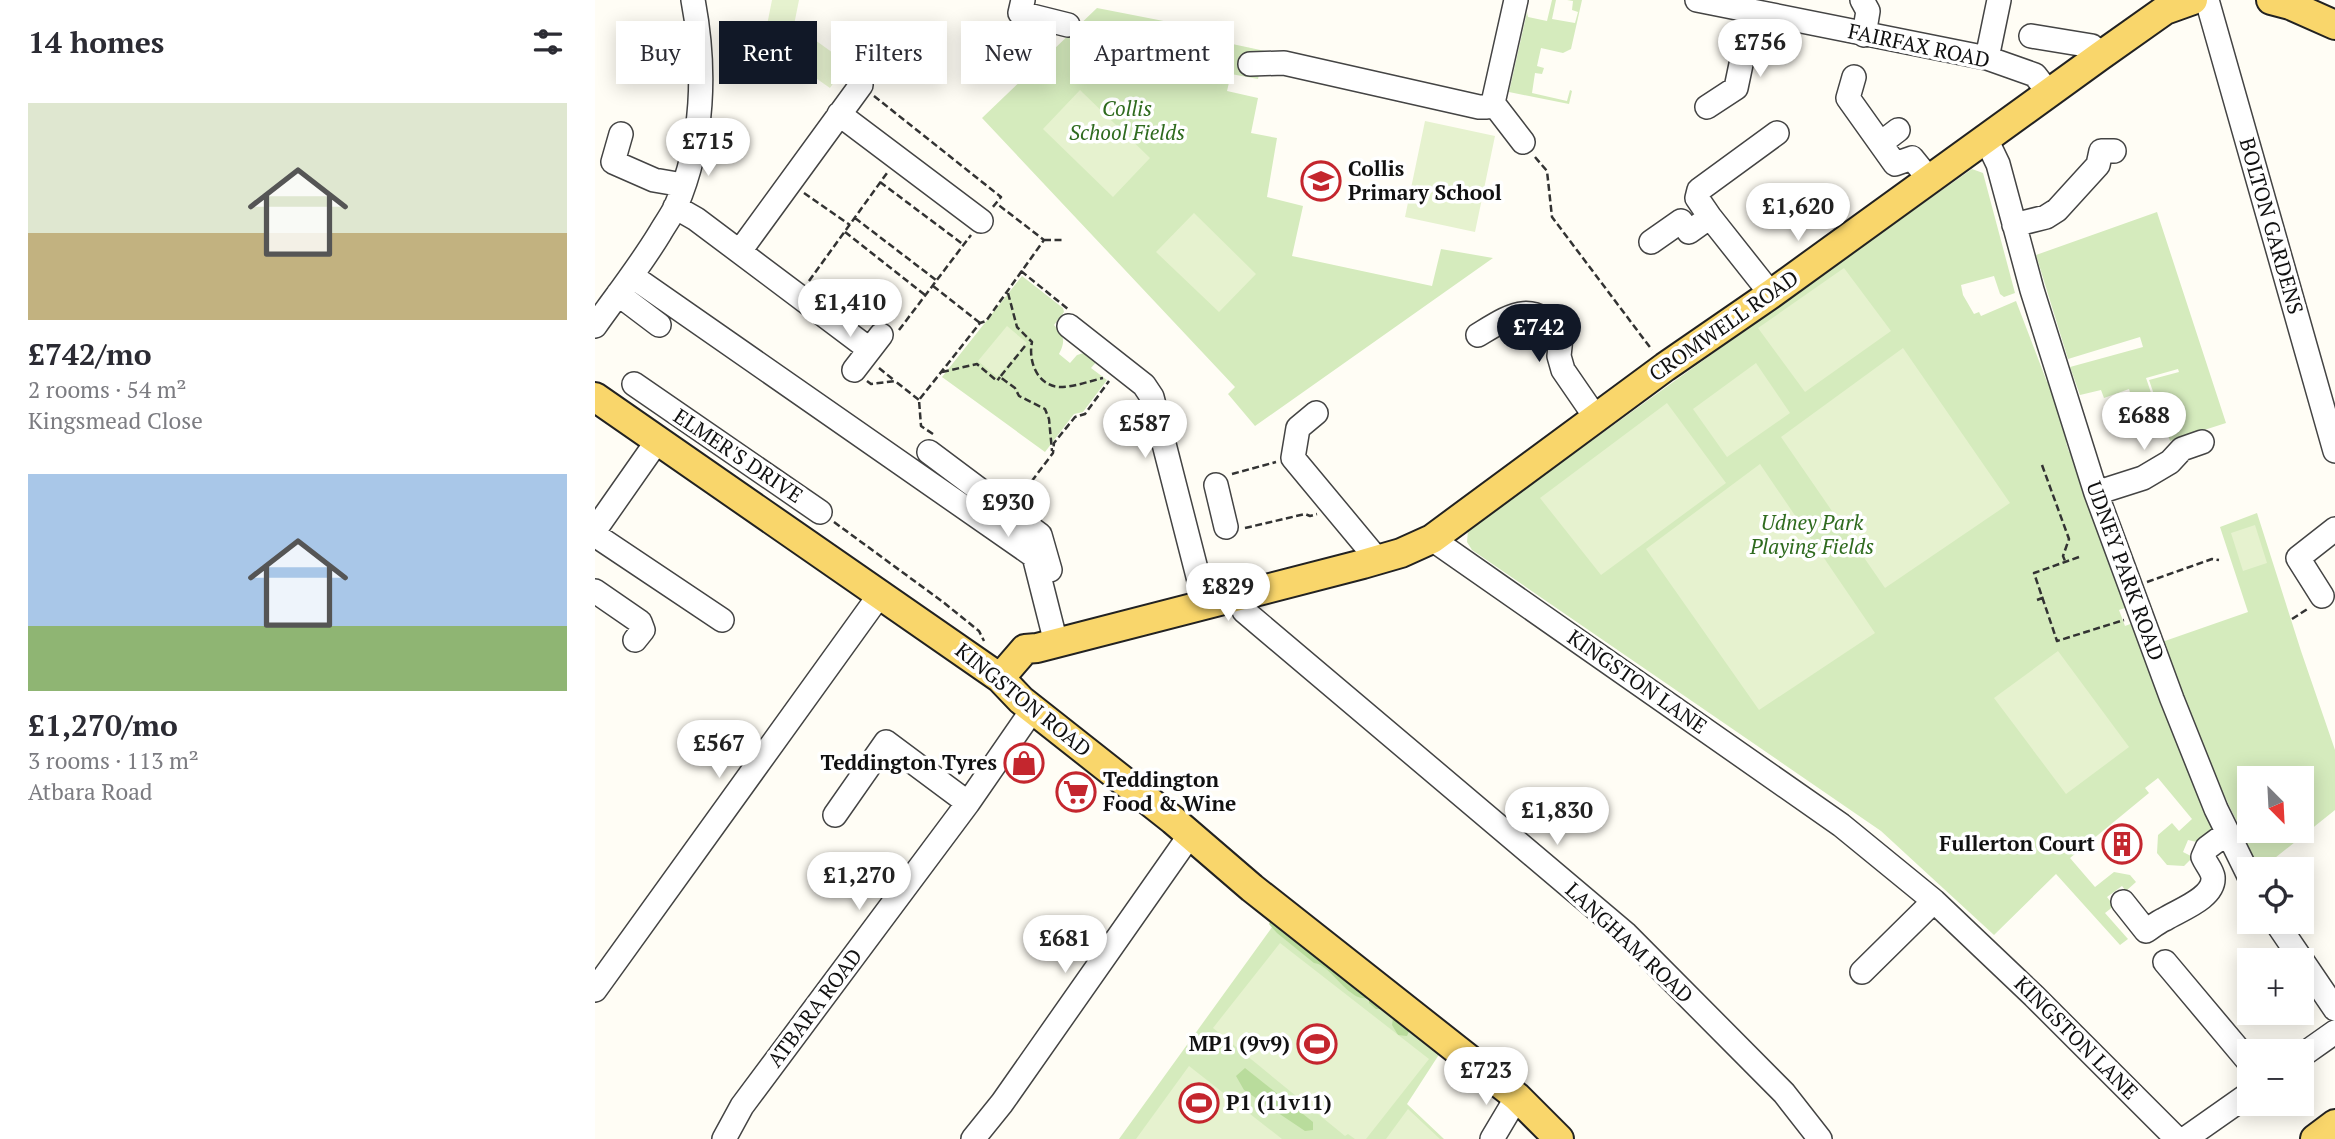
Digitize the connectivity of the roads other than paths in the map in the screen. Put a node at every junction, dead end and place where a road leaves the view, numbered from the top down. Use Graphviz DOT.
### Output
graph roads {
  1 [pos="694,0"];
  2 [pos="1516,0"];
  3 [pos="1697,0"];
  4 [pos="1862,0"];
  5 [pos="1999,0"];
  6 [pos="2193,0"];
  7 [pos="2207,0"];
  8 [pos="2271,0"];
  9 [pos="1022,7"];
  10 [pos="1752,12"];
  11 [pos="1068,25"];
  12 [pos="2335,25"];
  13 [pos="1864,35"];
  14 [pos="2031,36"];
  15 [pos="2100,56"];
  16 [pos="1987,58"];
  17 [pos="1250,64"];
  18 [pos="1854,77"];
  19 [pos="860,85"];
  20 [pos="2049,93"];
  21 [pos="1493,103"];
  22 [pos="1707,107"];
  23 [pos="839,114"];
  24 [pos="1777,133"];
  25 [pos="621,134"];
  26 [pos="1986,139"];
  27 [pos="1523,142"];
  28 [pos="2104,145"];
  29 [pos="1929,179"];
  30 [pos="683,185"];
  31 [pos="675,207"];
  32 [pos="1710,217"];
  33 [pos="981,221"];
  34 [pos="2014,225"];
  35 [pos="1651,242"];
  36 [pos="740,251"];
  37 [pos="625,285"];
  38 [pos="1770,294"];
  39 [pos="659,325"];
  40 [pos="595,326"];
  41 [pos="1069,326"];
  42 [pos="1478,335"];
  43 [pos="870,355"];
  44 [pos="634,384"];
  45 [pos="595,397"];
  46 [pos="657,400"];
  47 [pos="1316,412"];
  48 [pos="1596,418"];
  49 [pos="648,434"];
  50 [pos="2201,442"];
  51 [pos="929,452"];
  52 [pos="2335,452"];
  53 [pos="2096,493"];
  54 [pos="1222,498"];
  55 [pos="820,512"];
  56 [pos="1183,515"];
  57 [pos="2335,529"];
  58 [pos="595,533"];
  59 [pos="1431,539"];
  60 [pos="1377,559"];
  61 [pos="595,591"];
  62 [pos="881,593"];
  63 [pos="1238,594"];
  64 [pos="2322,596"];
  65 [pos="1205,604"];
  66 [pos="722,620"];
  67 [pos="635,640"];
  68 [pos="1061,641"];
  69 [pos="1000,678"];
  70 [pos="1033,709"];
  71 [pos="968,803"];
  72 [pos="835,815"];
  73 [pos="2227,833"];
  74 [pos="1190,835"];
  75 [pos="2239,857"];
  76 [pos="1934,901"];
  77 [pos="2123,902"];
  78 [pos="2284,934"];
  79 [pos="2165,962"];
  80 [pos="1862,972"];
  81 [pos="595,990"];
  82 [pos="2335,1009"];
  83 [pos="2335,1032"];
  84 [pos="2314,1047"];
  85 [pos="2237,1048"];
  86 [pos="1517,1097"];
  87 [pos="2237,1102"];
  88 [pos="2335,1124"];
  89 [pos="724,1139"];
  90 [pos="973,1139"];
  91 [pos="1492,1139"];
  92 [pos="1559,1139"];
  93 [pos="1820,1139"];
  94 [pos="2177,1139"];
  95 [pos="2185,1139"];
  96 [pos="2315,1139"];
  1 -- 30 [label="street"];
  2 -- 21 [label="street"];
  3 -- 10 [label="street, FAIRFAX ROAD"];
  4 -- 13 [label="street"];
  5 -- 16 [label="street"];
  6 -- 15 [label="main road, CROMWELL ROAD"];
  7 -- 52 [label="street, BOLTON GARDENS"];
  8 -- 12 [label="main road"];
  9 -- 11 [label="street"];
  10 -- 13 [label="street, FAIRFAX ROAD"];
  10 -- 22 [label="street"];
  13 -- 16 [label="street, FAIRFAX ROAD"];
  14 -- 15 [label="street"];
  15 -- 20 [label="main road, CROMWELL ROAD"];
  16 -- 20 [label="street, FAIRFAX ROAD"];
  17 -- 21 [label="street"];
  18 -- 29 [label="street"];
  19 -- 23 [label="street"];
  20 -- 26 [label="main road, CROMWELL ROAD"];
  21 -- 27 [label="street"];
  23 -- 33 [label="street"];
  23 -- 36 [label="street"];
  24 -- 32 [label="street"];
  25 -- 30 [label="street"];
  26 -- 29 [label="main road, CROMWELL ROAD"];
  26 -- 34 [label="street, UDNEY PARK ROAD"];
  28 -- 34 [label="street"];
  29 -- 38 [label="main road, CROMWELL ROAD"];
  30 -- 31 [label="street"];
  31 -- 36 [label="street"];
  31 -- 37 [label="street"];
  32 -- 35 [label="street"];
  32 -- 38 [label="street"];
  34 -- 53 [label="street, UDNEY PARK ROAD"];
  36 -- 43 [label="street"];
  37 -- 39 [label="street"];
  37 -- 40 [label="street"];
  37 -- 68 [label="street"];
  38 -- 48 [label="main road, CROMWELL ROAD"];
  41 -- 56 [label="street"];
  42 -- 48 [label="street"];
  44 -- 46 [label="street, ELMER'S DRIVE"];
  45 -- 49 [label="main road, KINGSTON ROAD"];
  46 -- 49 [label="street, ELMER'S DRIVE"];
  46 -- 55 [label="street, ELMER'S DRIVE"];
  47 -- 60 [label="street"];
  48 -- 59 [label="main road, CROMWELL ROAD"];
  49 -- 58 [label="street, ELMER'S DRIVE"];
  49 -- 62 [label="main road, KINGSTON ROAD"];
  50 -- 53 [label="street"];
  51 -- 68 [label="street"];
  53 -- 73 [label="street, UDNEY PARK ROAD"];
  54 -- 56 [label="street"];
  56 -- 65 [label="street"];
  57 -- 64 [label="street"];
  58 -- 66 [label="street"];
  59 -- 60 [label="main road"];
  59 -- 76 [label="street, KINGSTON LANE"];
  60 -- 63 [label="main road"];
  61 -- 67 [label="street"];
  62 -- 69 [label="main road, KINGSTON ROAD"];
  62 -- 81 [label="street"];
  63 -- 65 [label="main road"];
  63 -- 93 [label="street, LANGHAM ROAD"];
  65 -- 68 [label="main road"];
  68 -- 69 [label="main road"];
  69 -- 70 [label="main road, KINGSTON ROAD"];
  70 -- 71 [label="street, ATBARA ROAD"];
  70 -- 74 [label="main road, KINGSTON ROAD"];
  71 -- 72 [label="street"];
  71 -- 89 [label="street, ATBARA ROAD"];
  73 -- 75 [label="street, UDNEY PARK ROAD"];
  73 -- 77 [label="street"];
  74 -- 86 [label="main road, KINGSTON ROAD"];
  74 -- 90 [label="street"];
  76 -- 80 [label="street"];
  76 -- 94 [label="street, KINGSTON LANE"];
  78 -- 82 [label="street"];
  79 -- 85 [label="street"];
  83 -- 84 [label="street"];
  86 -- 91 [label="street"];
  86 -- 92 [label="main road, KINGSTON ROAD"];
  87 -- 95 [label="street"];
  88 -- 96 [label="main road"];
}
